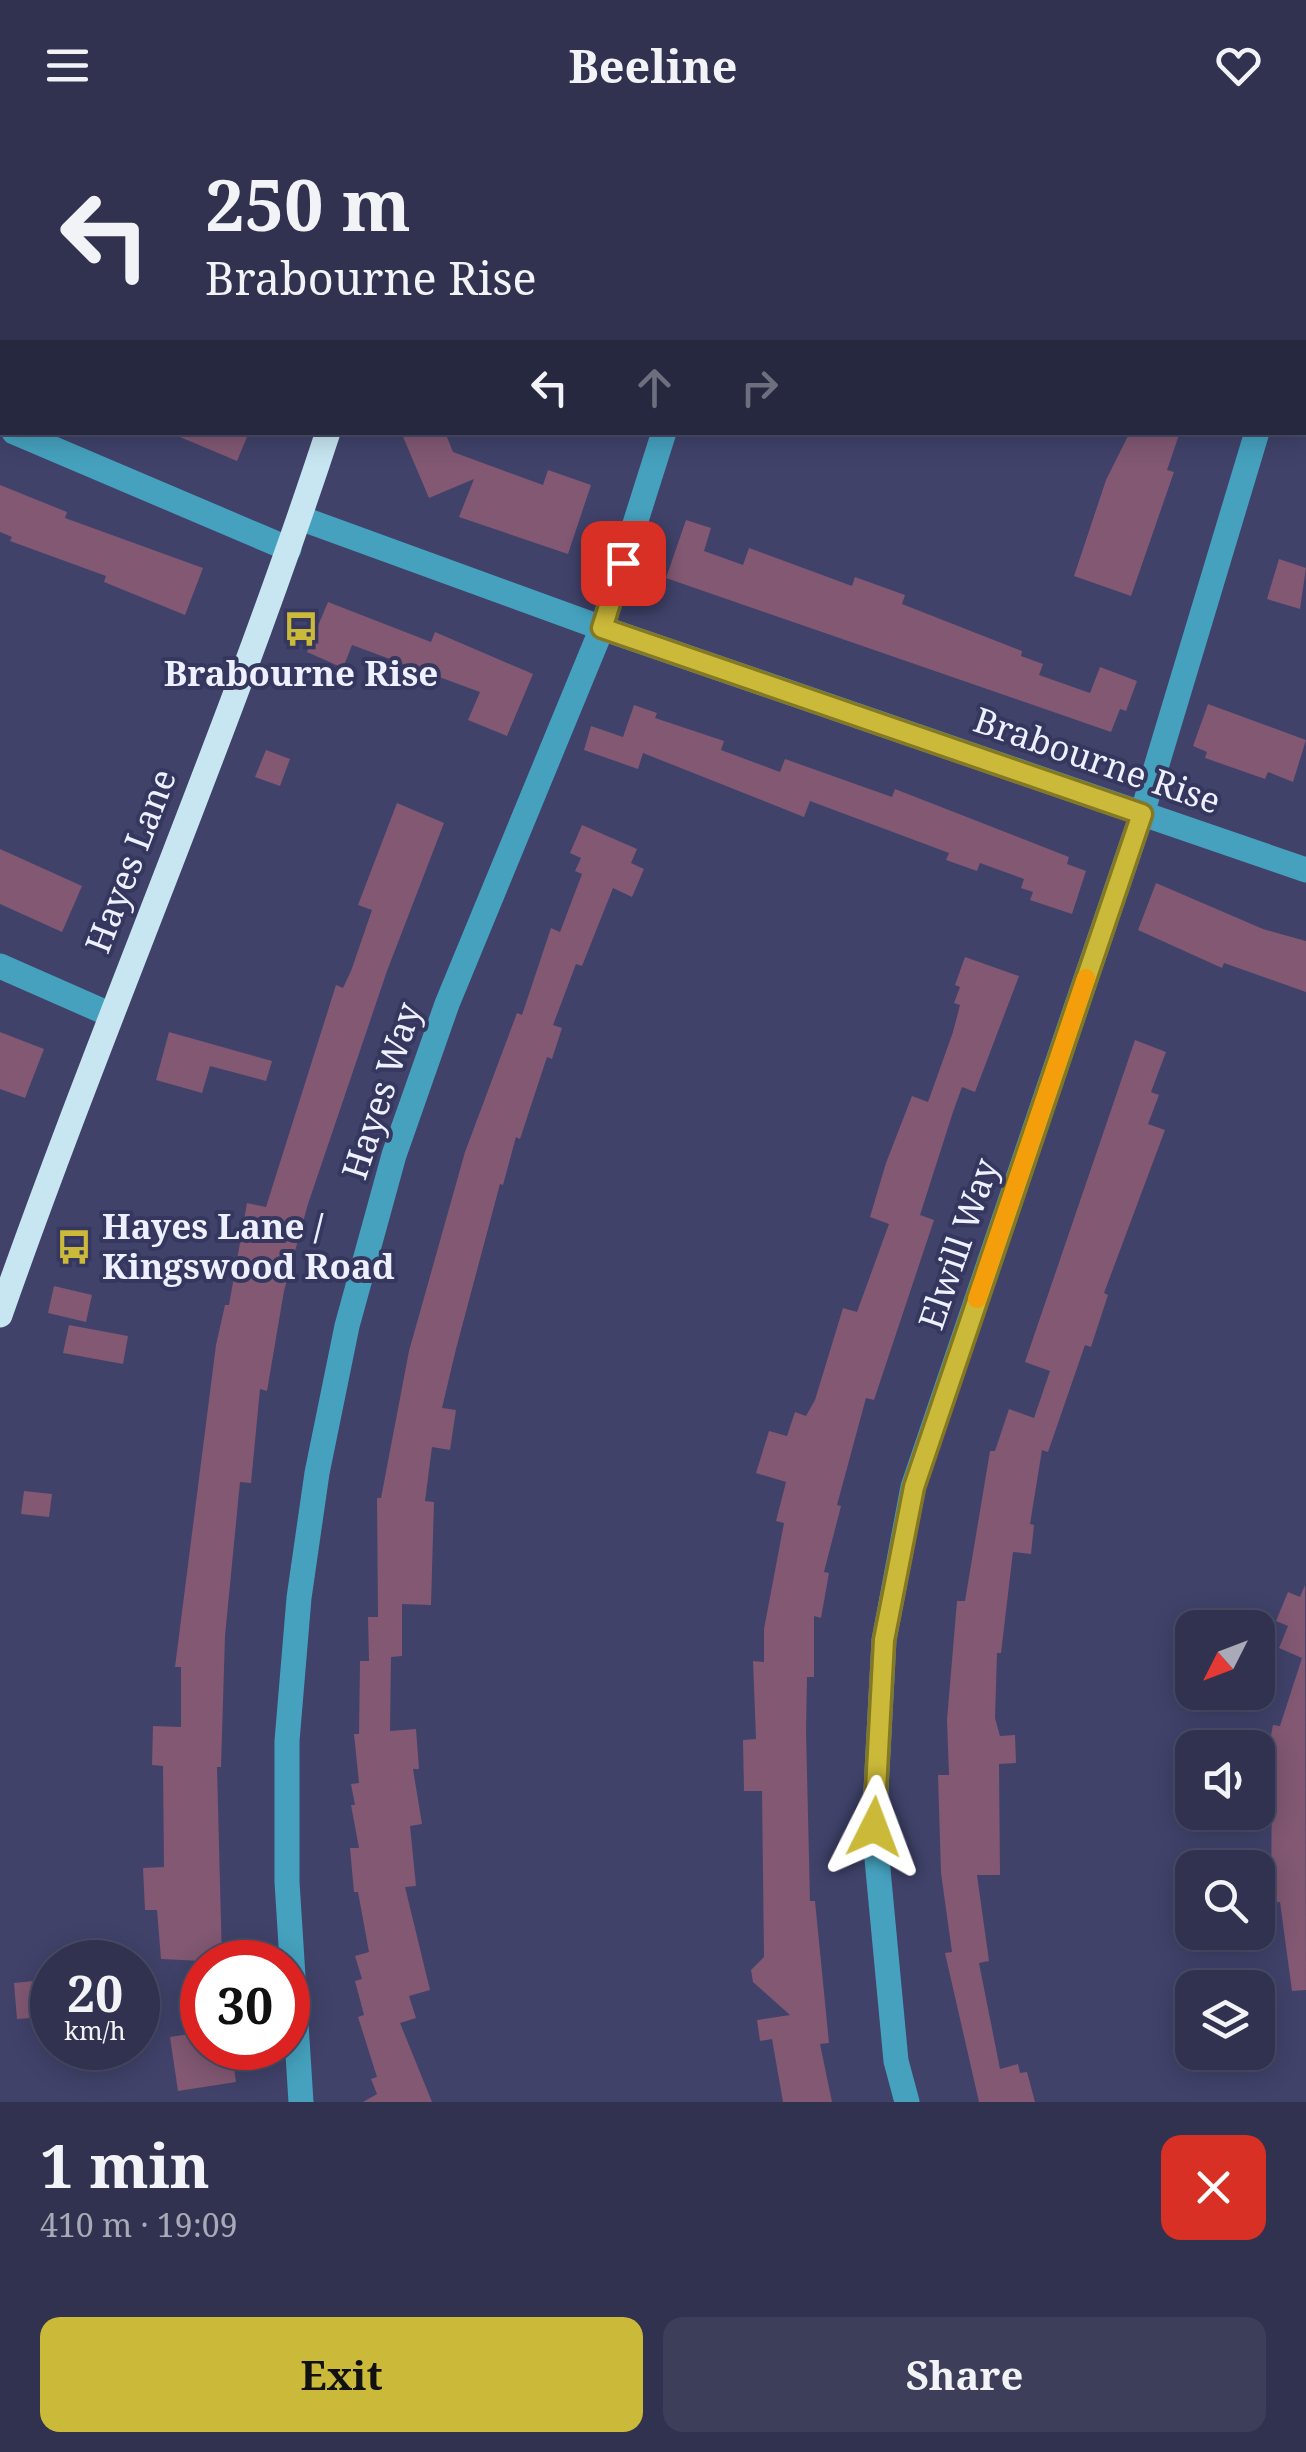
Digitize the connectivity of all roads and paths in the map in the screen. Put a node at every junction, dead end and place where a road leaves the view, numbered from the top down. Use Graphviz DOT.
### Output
graph roads {
  1 [pos="21,435"];
  2 [pos="327,435"];
  3 [pos="663,435"];
  4 [pos="1256,435"];
  5 [pos="300,518"];
  6 [pos="289,549"];
  7 [pos="602,628"];
  8 [pos="1142,814"];
  9 [pos="1306,870"];
  10 [pos="0,966"];
  11 [pos="109,1014"];
  12 [pos="0,1315"];
  13 [pos="301,2102"];
  14 [pos="907,2102"];
  1 -- 6 [label="street"];
  2 -- 5 [label="main road, Hayes Lane"];
  3 -- 7 [label="street, Hayes Way"];
  4 -- 8 [label="street, Elwill Way"];
  5 -- 6 [label="main road, Hayes Lane"];
  5 -- 7 [label="street, Brabourne Rise"];
  6 -- 11 [label="main road, Hayes Lane"];
  7 -- 8 [label="street, Brabourne Rise"];
  7 -- 13 [label="street, Hayes Way"];
  8 -- 9 [label="street, Brabourne Rise"];
  8 -- 14 [label="street, Elwill Way"];
  10 -- 11 [label="street"];
  11 -- 12 [label="main road, Hayes Lane"];
}
